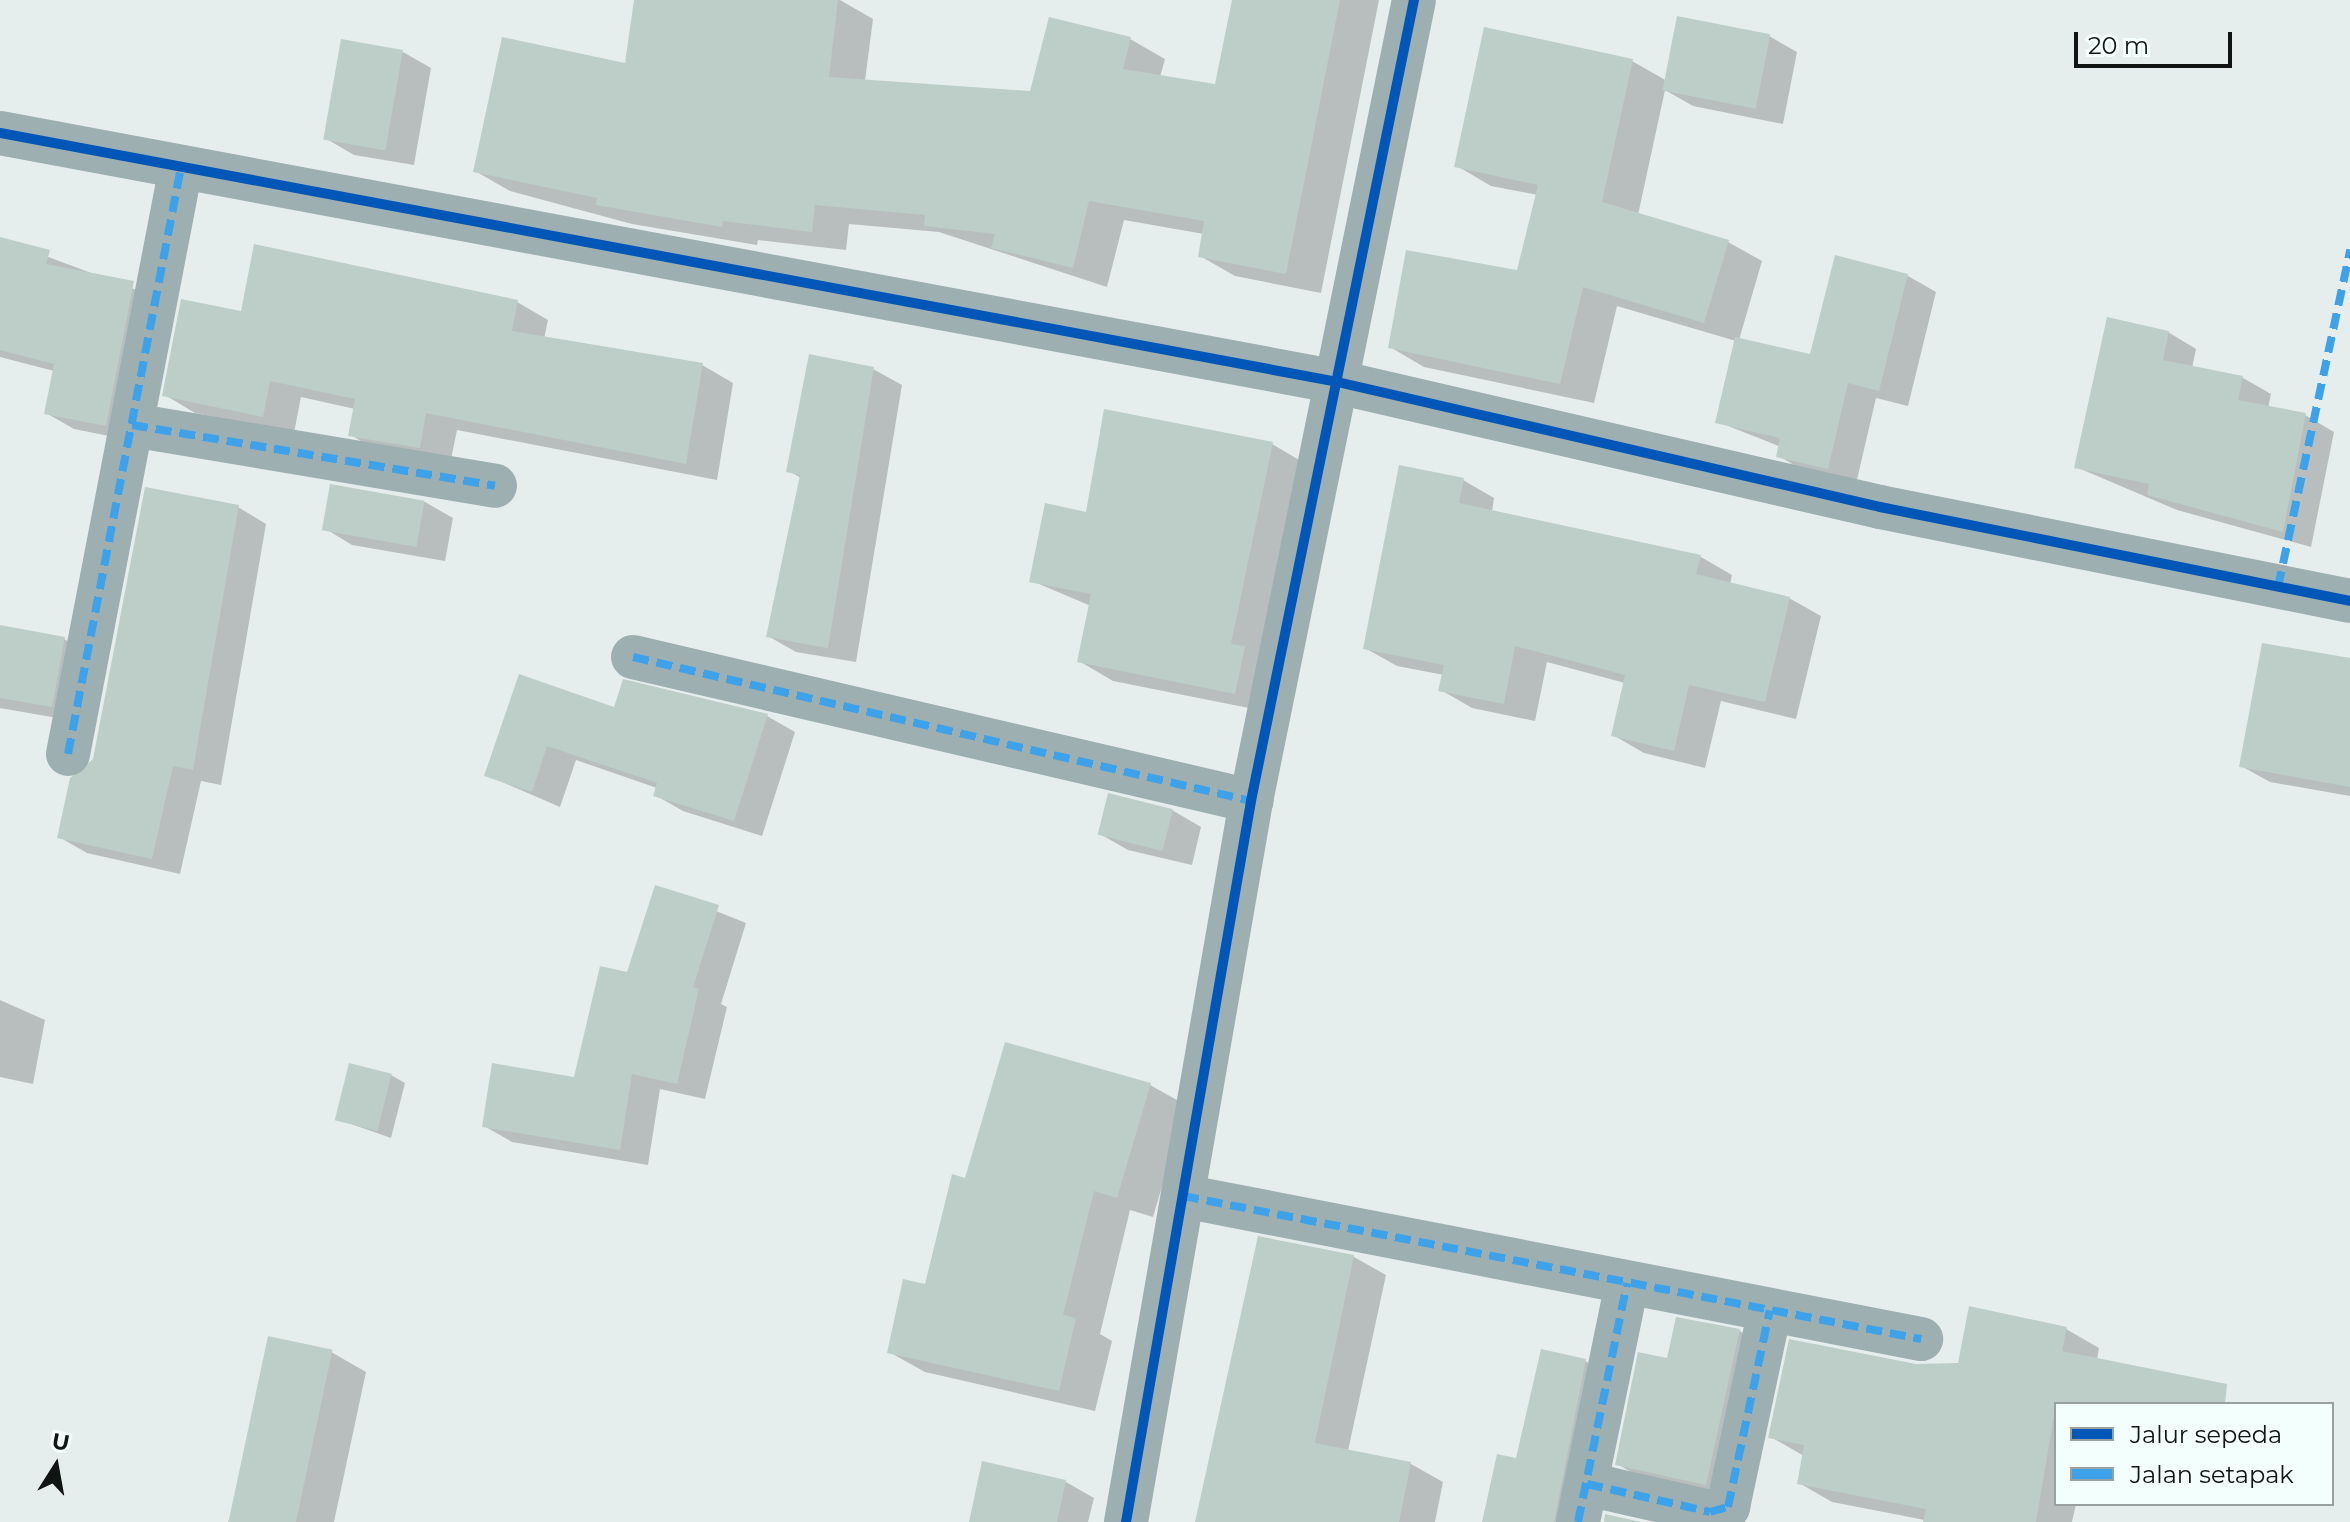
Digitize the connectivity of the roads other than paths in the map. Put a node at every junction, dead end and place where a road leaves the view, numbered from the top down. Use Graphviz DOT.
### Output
graph roads {
  1 [pos="1414,0"];
  2 [pos="0,133"];
  3 [pos="181,167"];
  4 [pos="1333,381"];
  5 [pos="132,425"];
  6 [pos="495,486"];
  7 [pos="2350,601"];
  8 [pos="633,657"];
  9 [pos="68,754"];
  10 [pos="1251,801"];
  11 [pos="1183,1196"];
  12 [pos="1627,1283"];
  13 [pos="1770,1310"];
  14 [pos="1921,1339"];
  15 [pos="1583,1503"];
  16 [pos="1126,1522"];
  1 -- 4 [label="street"];
  2 -- 3 [label="street"];
  3 -- 4 [label="street"];
  3 -- 5 [label="street"];
  4 -- 7 [label="street"];
  4 -- 10 [label="street"];
  5 -- 6 [label="street"];
  5 -- 9 [label="street"];
  8 -- 10 [label="street"];
  10 -- 11 [label="street"];
  11 -- 12 [label="street"];
  11 -- 16 [label="street"];
  12 -- 13 [label="street"];
  12 -- 15 [label="street"];
  13 -- 14 [label="street"];
  13 -- 15 [label="street"];
}
